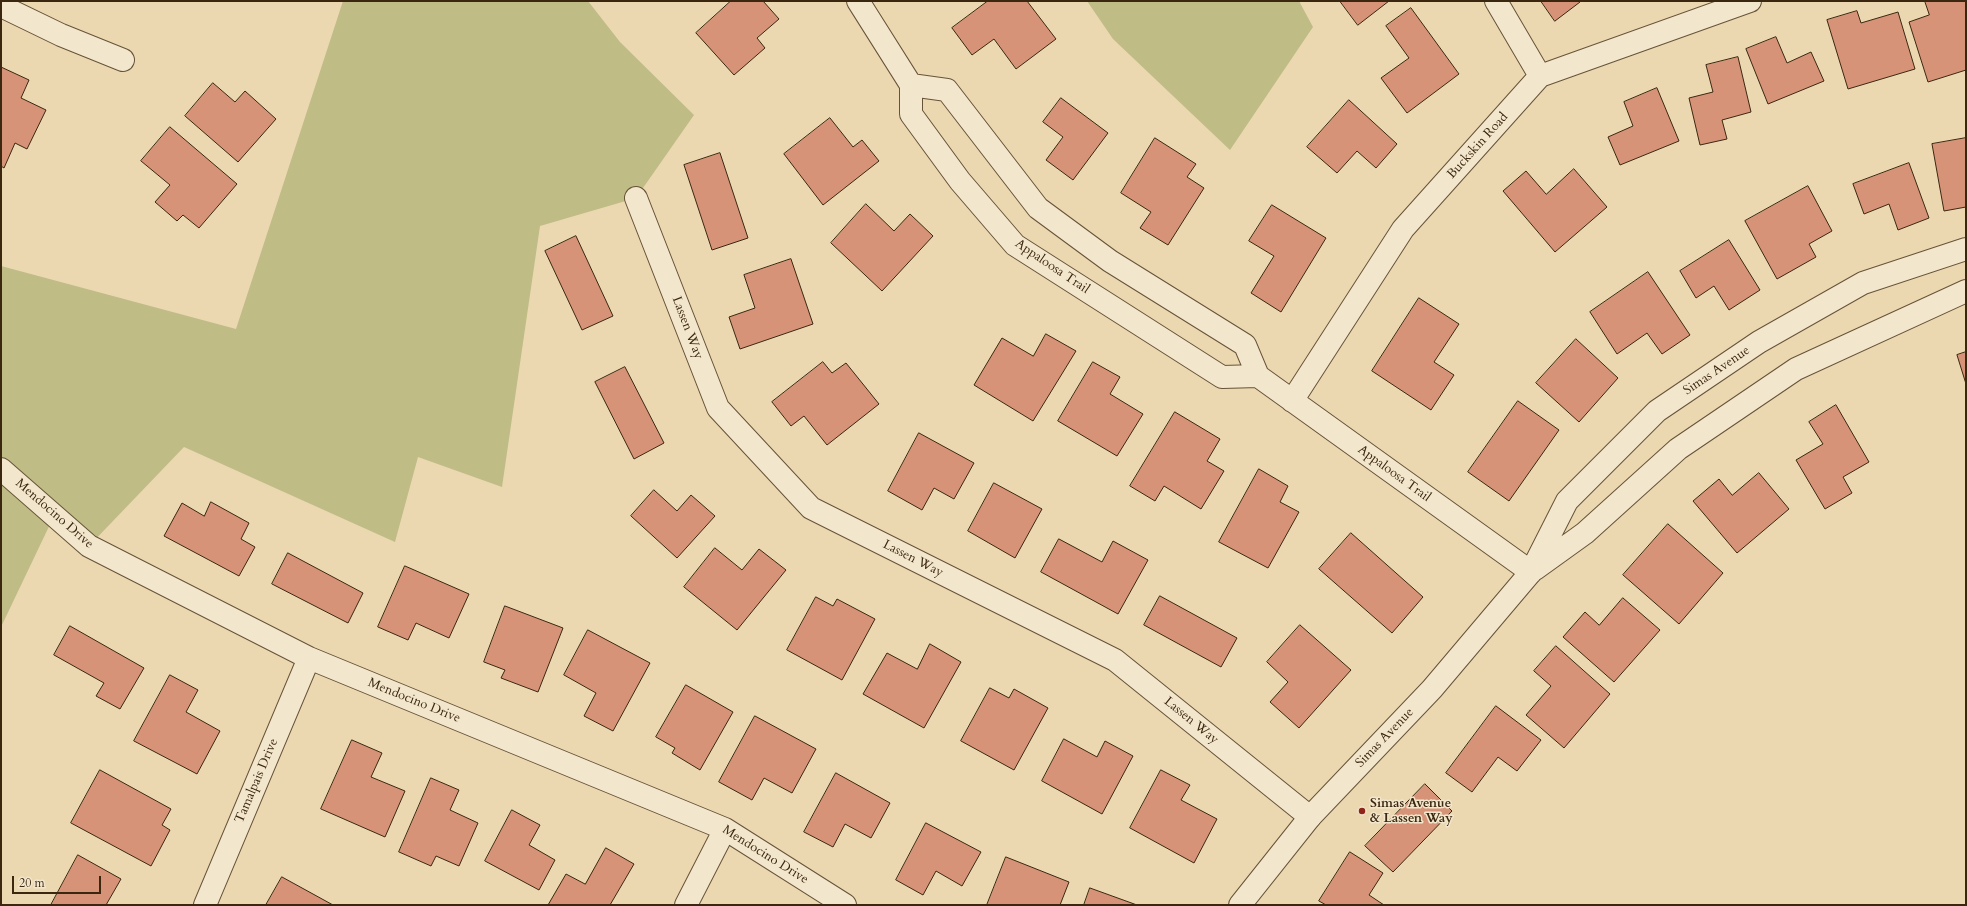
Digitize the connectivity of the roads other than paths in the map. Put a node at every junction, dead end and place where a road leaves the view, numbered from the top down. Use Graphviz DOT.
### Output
graph roads {
  1 [pos="858,1"];
  2 [pos="1496,1"];
  3 [pos="1750,1"];
  4 [pos="1,6"];
  5 [pos="123,60"];
  6 [pos="1540,76"];
  7 [pos="911,85"];
  8 [pos="636,198"];
  9 [pos="1966,249"];
  10 [pos="1966,291"];
  11 [pos="1258,376"];
  12 [pos="1292,401"];
  13 [pos="1,469"];
  14 [pos="1531,572"];
  15 [pos="309,658"];
  16 [pos="1310,817"];
  17 [pos="725,829"];
  18 [pos="205,905"];
  19 [pos="686,905"];
  20 [pos="845,905"];
  21 [pos="1240,905"];
  1 -- 7 [label="street"];
  2 -- 6 [label="street"];
  3 -- 6 [label="street, Buckskin Road"];
  4 -- 5 [label="street"];
  6 -- 12 [label="street, Buckskin Road"];
  7 -- 11 [label="street"];
  7 -- 11 [label="street, Appaloosa Trail"];
  8 -- 16 [label="street, Lassen Way"];
  9 -- 14 [label="street, Simas Avenue"];
  10 -- 14 [label="street, Simas Avenue"];
  11 -- 12 [label="street, Appaloosa Trail"];
  12 -- 14 [label="street, Appaloosa Trail"];
  13 -- 15 [label="street, Mendocino Drive"];
  14 -- 16 [label="street, Simas Avenue"];
  15 -- 17 [label="street, Mendocino Drive"];
  15 -- 18 [label="street, Tamalpais Drive"];
  16 -- 21 [label="street, Simas Avenue"];
  17 -- 19 [label="street"];
  17 -- 20 [label="street, Mendocino Drive"];
}
